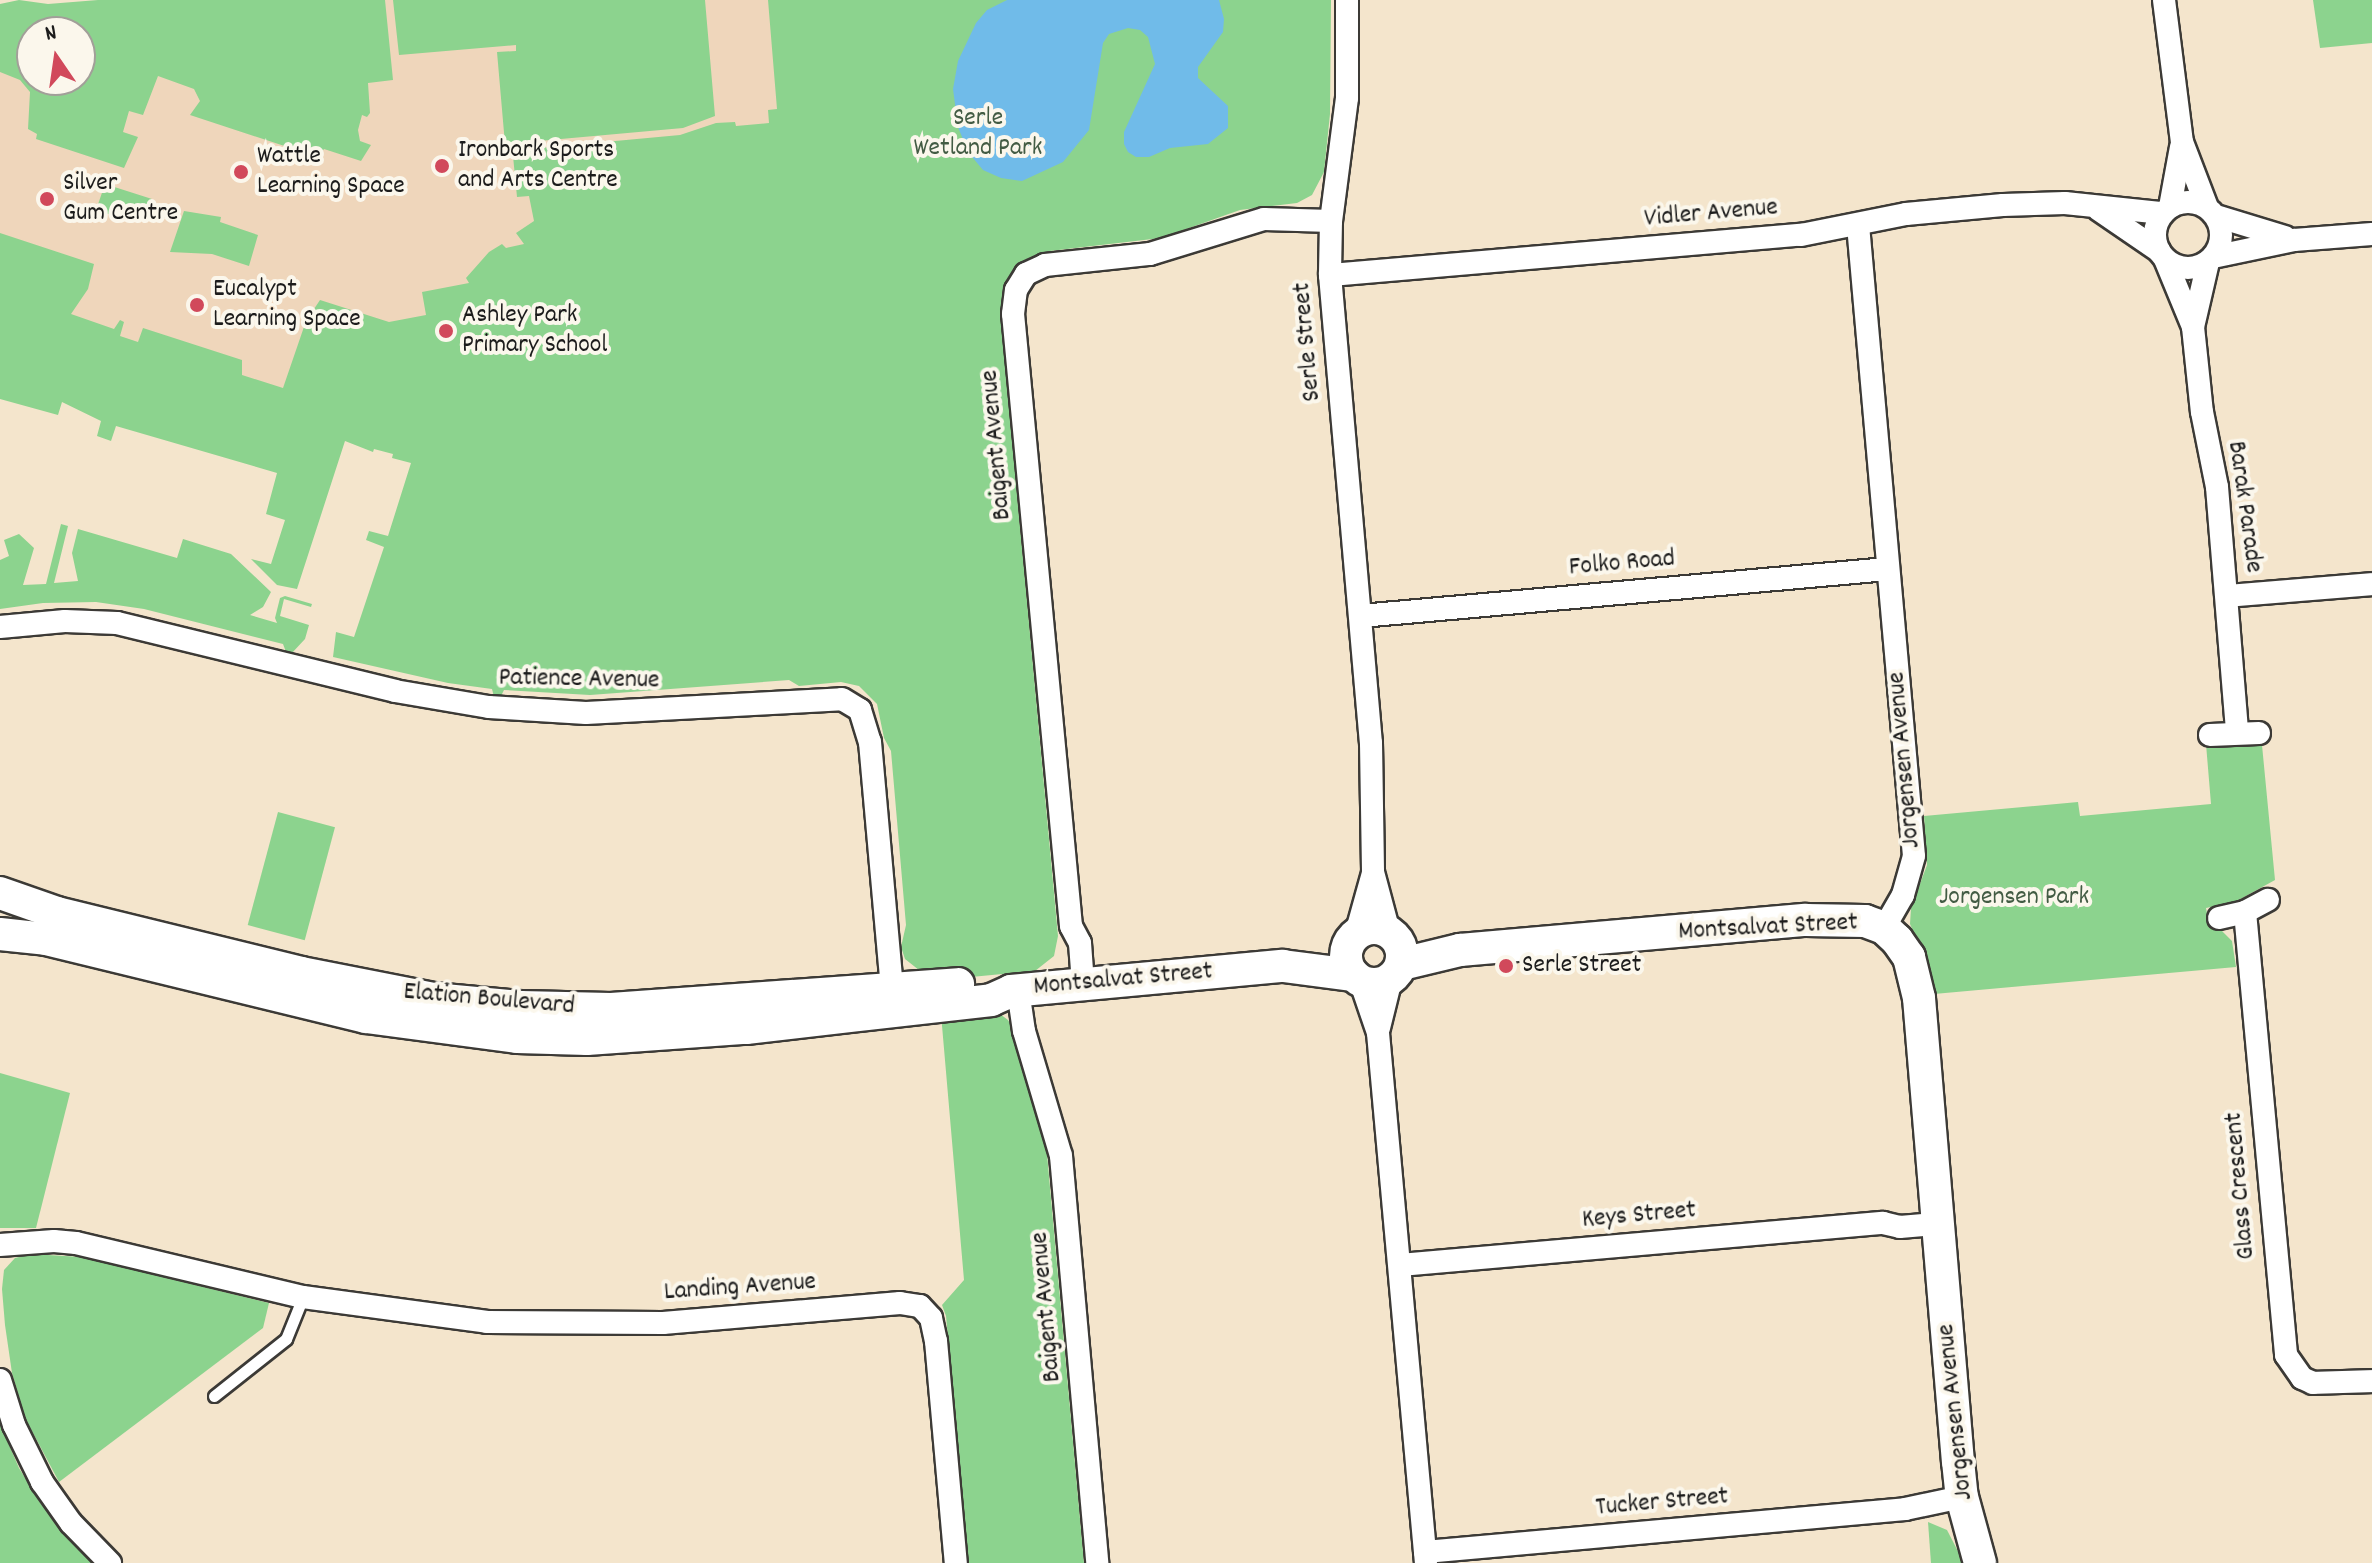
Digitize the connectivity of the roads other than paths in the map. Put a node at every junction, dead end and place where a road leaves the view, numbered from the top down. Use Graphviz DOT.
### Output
graph roads {
  1 [pos="1347,0"];
  2 [pos="2164,0"];
  3 [pos="2182,142"];
  4 [pos="2095,208"];
  5 [pos="2166,210"];
  6 [pos="2212,211"];
  7 [pos="1331,221"];
  8 [pos="1858,225"];
  9 [pos="2372,234"];
  10 [pos="2294,240"];
  11 [pos="2162,255"];
  12 [pos="2210,260"];
  13 [pos="1330,275"];
  14 [pos="2193,327"];
  15 [pos="1888,569"];
  16 [pos="2372,584"];
  17 [pos="2227,596"];
  18 [pos="1361,616"];
  19 [pos="0,627"];
  20 [pos="2210,735"];
  21 [pos="1373,872"];
  22 [pos="0,893"];
  23 [pos="2268,900"];
  24 [pos="2245,912"];
  25 [pos="2219,918"];
  26 [pos="1884,928"];
  27 [pos="0,934"];
  28 [pos="1354,937"];
  29 [pos="1382,961"];
  30 [pos="1283,966"];
  31 [pos="1076,984"];
  32 [pos="1009,991"];
  33 [pos="893,999"];
  34 [pos="431,1013"];
  35 [pos="1937,1218"];
  36 [pos="0,1245"];
  37 [pos="1400,1265"];
  38 [pos="303,1297"];
  39 [pos="0,1380"];
  40 [pos="2372,1381"];
  41 [pos="214,1396"];
  42 [pos="1964,1503"];
  43 [pos="1425,1557"];
  44 [pos="110,1563"];
  45 [pos="956,1563"];
  46 [pos="1097,1563"];
  47 [pos="1980,1563"];
  1 -- 7 [label="street, Serle Street"];
  2 -- 3 [label="street"];
  3 -- 5 [label="street"];
  3 -- 6 [label="street"];
  4 -- 5 [label="street, Vidler Avenue"];
  4 -- 8 [label="street, Vidler Avenue"];
  4 -- 11 [label="street, Vidler Avenue"];
  5 -- 6 [label="street"];
  5 -- 11 [label="street"];
  6 -- 10 [label="street"];
  6 -- 12 [label="street"];
  7 -- 13 [label="street, Serle Street"];
  7 -- 31 [label="street, Baigent Avenue"];
  8 -- 13 [label="street, Vidler Avenue"];
  8 -- 15 [label="street, Jorgensen Avenue"];
  9 -- 10 [label="street"];
  10 -- 12 [label="street"];
  11 -- 12 [label="street"];
  11 -- 14 [label="street, Barak Parade"];
  12 -- 14 [label="street, Barak Parade"];
  13 -- 18 [label="street, Serle Street"];
  14 -- 17 [label="street, Barak Parade"];
  15 -- 18 [label="street, Folko Road"];
  15 -- 26 [label="street, Jorgensen Avenue"];
  16 -- 17 [label="street, Barak Parade"];
  17 -- 20 [label="street"];
  18 -- 21 [label="street, Serle Street"];
  19 -- 33 [label="street, Patience Avenue"];
  21 -- 28 [label="street, Serle Street"];
  21 -- 29 [label="street, Serle Street"];
  22 -- 34 [label="street, Elation Boulevard"];
  23 -- 24 [label="street"];
  24 -- 25 [label="street"];
  24 -- 40 [label="street, Glass Crescent"];
  26 -- 29 [label="street, Montsalvat Street"];
  26 -- 35 [label="street, Jorgensen Avenue"];
  27 -- 34 [label="street, Elation Boulevard"];
  28 -- 29 [label="street, Montsalvat Street"];
  28 -- 30 [label="street, Montsalvat Street"];
  29 -- 30 [label="street, Montsalvat Street"];
  29 -- 37 [label="street, Serle Street"];
  30 -- 31 [label="street, Montsalvat Street"];
  31 -- 32 [label="street, Montsalvat Street"];
  32 -- 33 [label="street, Elation Boulevard"];
  32 -- 46 [label="street, Baigent Avenue"];
  33 -- 34 [label="street, Elation Boulevard"];
  35 -- 37 [label="street, Keys Street"];
  35 -- 42 [label="street, Jorgensen Avenue"];
  36 -- 38 [label="street, Landing Avenue"];
  37 -- 43 [label="street, Serle Street"];
  38 -- 41 [label="lane"];
  38 -- 45 [label="street, Landing Avenue"];
  39 -- 44 [label="street"];
  42 -- 43 [label="street, Tucker Street"];
  42 -- 47 [label="street, Jorgensen Avenue"];
}
